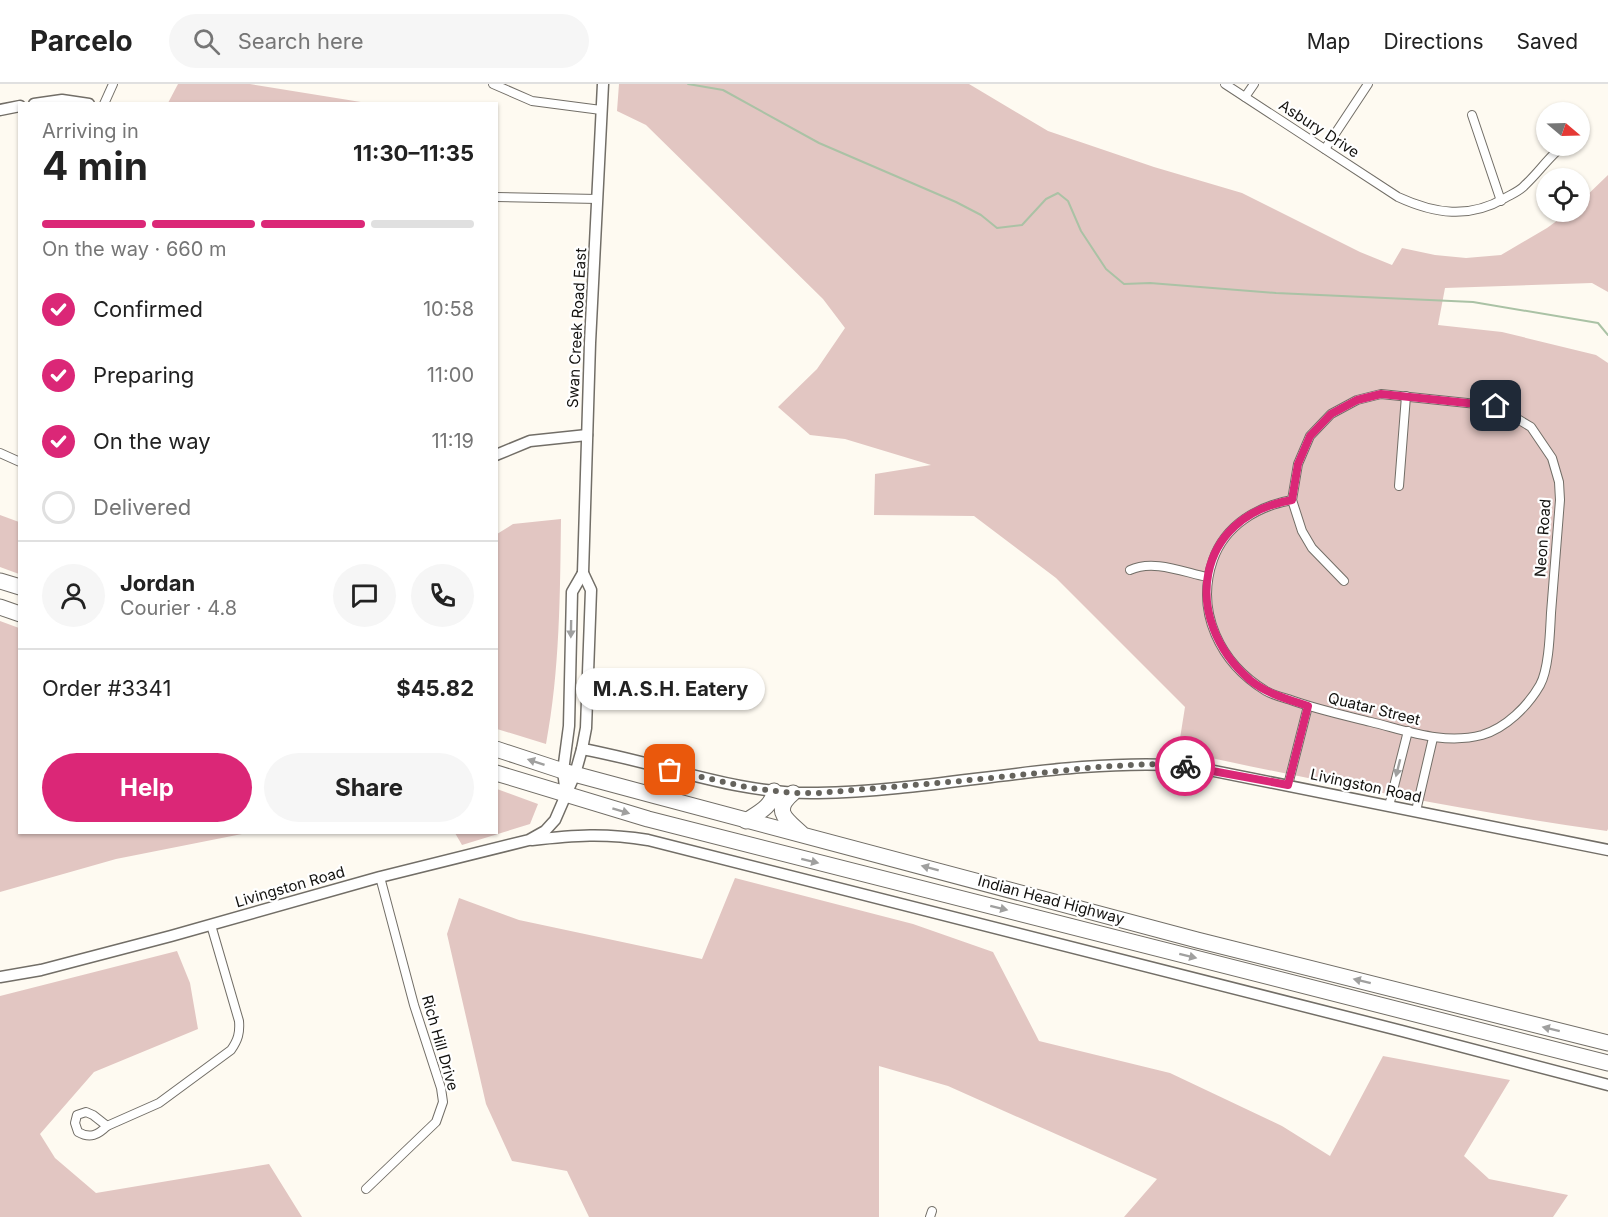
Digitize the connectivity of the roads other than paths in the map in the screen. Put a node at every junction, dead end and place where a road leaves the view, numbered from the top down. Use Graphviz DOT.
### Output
graph roads {
  1 [pos="113,84"];
  2 [pos="494,84"];
  3 [pos="603,84"];
  4 [pos="1225,84"];
  5 [pos="1254,84"];
  6 [pos="1368,84"];
  7 [pos="1245,97"];
  8 [pos="48,102"];
  9 [pos="76,102"];
  10 [pos="105,102"];
  11 [pos="18,106"];
  12 [pos="0,110"];
  13 [pos="601,110"];
  14 [pos="1472,115"];
  15 [pos="1325,150"];
  16 [pos="1552,156"];
  17 [pos="498,197"];
  18 [pos="598,199"];
  19 [pos="1501,201"];
  20 [pos="1406,396"];
  21 [pos="587,435"];
  22 [pos="0,453"];
  23 [pos="498,454"];
  24 [pos="18,461"];
  25 [pos="1399,486"];
  26 [pos="1292,500"];
  27 [pos="1130,570"];
  28 [pos="583,573"];
  29 [pos="1207,577"];
  30 [pos="0,581"];
  31 [pos="1344,581"];
  32 [pos="18,587"];
  33 [pos="0,607"];
  34 [pos="18,613"];
  35 [pos="1308,706"];
  36 [pos="1408,731"];
  37 [pos="1433,738"];
  38 [pos="582,749"];
  39 [pos="498,750"];
  40 [pos="569,773"];
  41 [pos="498,774"];
  42 [pos="1288,785"];
  43 [pos="774,791"];
  44 [pos="793,793"];
  45 [pos="566,794"];
  46 [pos="1389,806"];
  47 [pos="1416,811"];
  48 [pos="746,820"];
  49 [pos="804,835"];
  50 [pos="529,840"];
  51 [pos="1608,850"];
  52 [pos="380,877"];
  53 [pos="211,925"];
  54 [pos="0,977"];
  55 [pos="1608,1043"];
  56 [pos="1608,1063"];
  57 [pos="1608,1085"];
  58 [pos="107,1126"];
  59 [pos="366,1189"];
  1 -- 10 [label="street"];
  2 -- 13 [label="street"];
  3 -- 13 [label="main road, Swan Creek Road East"];
  4 -- 7 [label="street, Asbury Drive"];
  5 -- 7 [label="street"];
  6 -- 15 [label="street"];
  7 -- 15 [label="street, Asbury Drive"];
  8 -- 9 [label="main road"];
  11 -- 12 [label="main road"];
  13 -- 18 [label="main road, Swan Creek Road East"];
  14 -- 19 [label="street"];
  15 -- 19 [label="street, Asbury Drive"];
  16 -- 19 [label="street, Asbury Drive"];
  17 -- 18 [label="street"];
  18 -- 21 [label="main road, Swan Creek Road East"];
  20 -- 25 [label="street"];
  20 -- 26 [label="street, Neon Road"];
  20 -- 37 [label="street, Neon Road"];
  21 -- 23 [label="main road"];
  21 -- 28 [label="main road, Swan Creek Road East"];
  22 -- 24 [label="street"];
  26 -- 29 [label="street, Quatar Street"];
  26 -- 31 [label="street, Neon Road"];
  27 -- 29 [label="street"];
  28 -- 38 [label="main road, Swan Creek Road East"];
  28 -- 40 [label="main road, Swan Creek Road East, one-way"];
  29 -- 35 [label="street, Quatar Street"];
  30 -- 32 [label="highway"];
  33 -- 34 [label="highway"];
  35 -- 36 [label="street, Quatar Street"];
  35 -- 42 [label="street, Quatar Street"];
  36 -- 37 [label="street, Quatar Street"];
  36 -- 46 [label="street, one-way"];
  37 -- 47 [label="street"];
  38 -- 40 [label="main road, Swan Creek Road East"];
  38 -- 43 [label="main road, Livingston Road"];
  40 -- 39 [label="highway, Indian Head Highway, one-way"];
  40 -- 45 [label="main road, Swan Creek Road East"];
  40 -- 48 [label="highway, Indian Head Highway"];
  41 -- 45 [label="highway, Indian Head Highway"];
  42 -- 44 [label="main road, Livingston Road"];
  42 -- 46 [label="main road, Livingston Road"];
  43 -- 44 [label="main road, Livingston Road"];
  43 -- 48 [label="highway"];
  44 -- 49 [label="highway"];
  45 -- 50 [label="main road, Livingston Road"];
  45 -- 56 [label="highway, Indian Head Highway, one-way"];
  46 -- 47 [label="main road, Livingston Road"];
  47 -- 51 [label="main road, Livingston Road"];
  48 -- 49 [label="highway, Indian Head Highway"];
  55 -- 49 [label="highway, Indian Head Highway, one-way"];
  50 -- 52 [label="main road, Livingston Road"];
  50 -- 57 [label="main road"];
  52 -- 53 [label="main road, Livingston Road"];
  52 -- 59 [label="street, Rich Hill Drive"];
  53 -- 54 [label="main road, Livingston Road"];
  53 -- 58 [label="street"];
}
